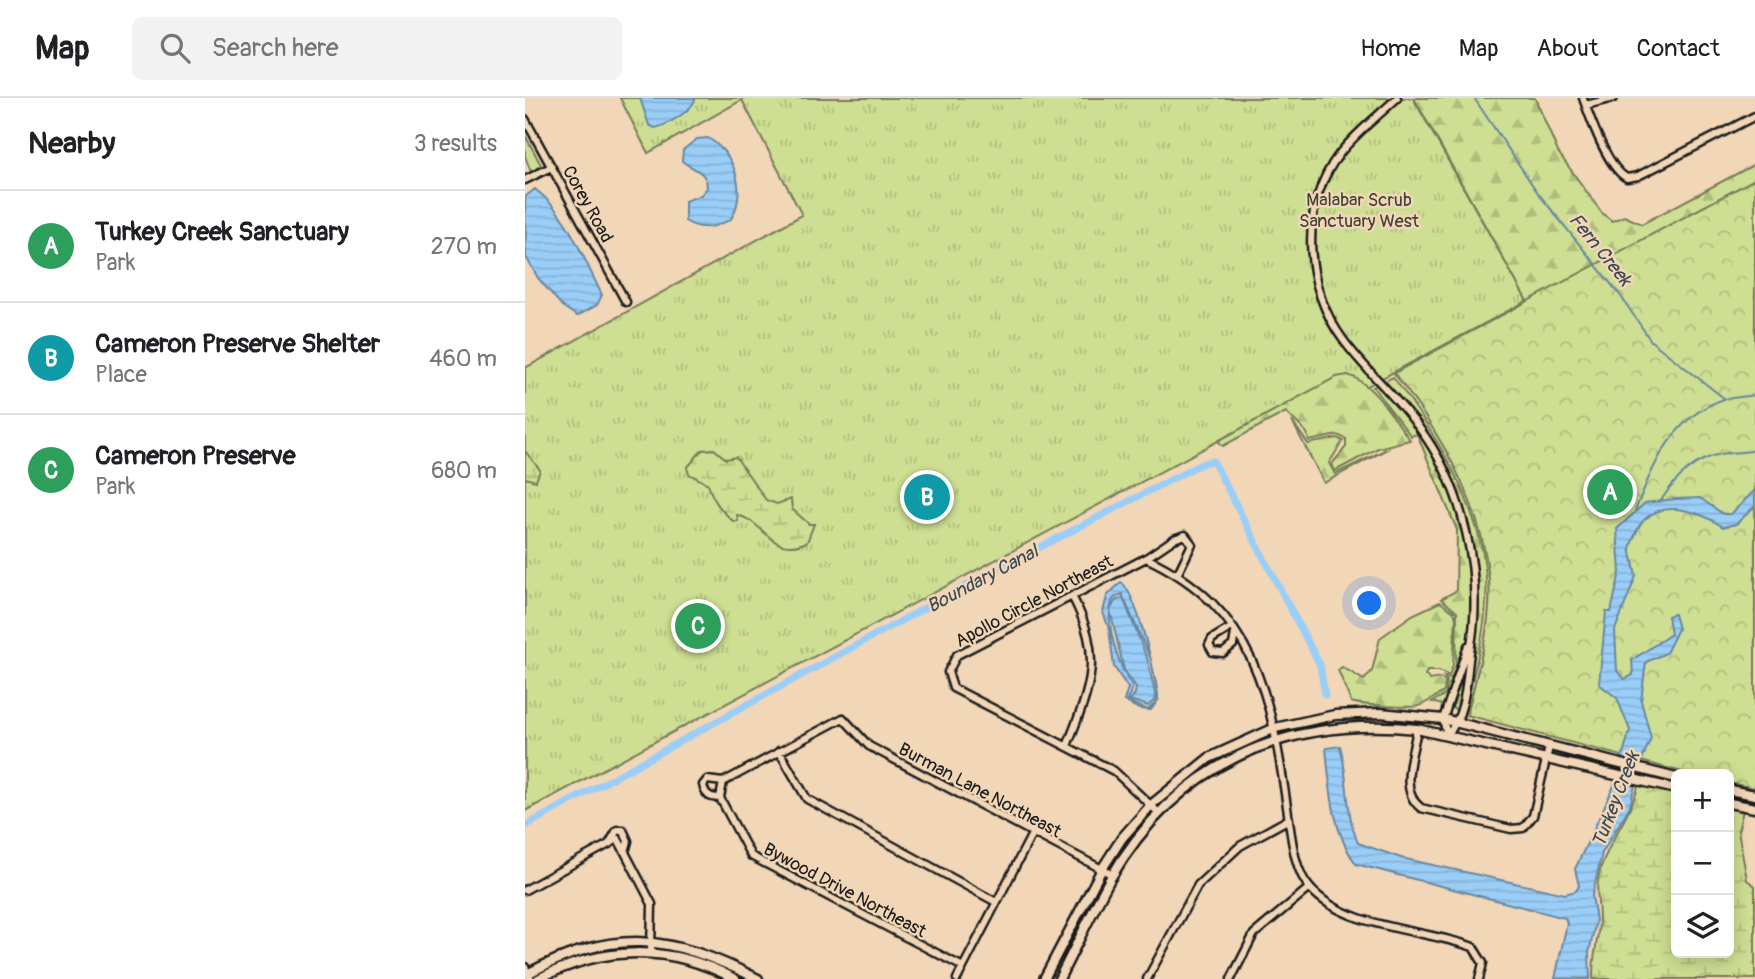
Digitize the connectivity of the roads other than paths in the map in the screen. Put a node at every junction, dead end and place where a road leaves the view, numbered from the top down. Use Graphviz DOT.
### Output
graph roads {
  1 [pos="1397,98"];
  2 [pos="1614,98"];
  3 [pos="1584,101"];
  4 [pos="1755,116"];
  5 [pos="525,119"];
  6 [pos="551,167"];
  7 [pos="525,180"];
  8 [pos="626,302"];
  9 [pos="1146,558"];
  10 [pos="1178,573"];
  11 [pos="1073,596"];
  12 [pos="1472,638"];
  13 [pos="1443,719"];
  14 [pos="1458,724"];
  15 [pos="1275,728"];
  16 [pos="1417,729"];
  17 [pos="1447,735"];
  18 [pos="1277,740"];
  19 [pos="1067,746"];
  20 [pos="1549,747"];
  21 [pos="779,751"];
  22 [pos="1547,758"];
  23 [pos="1671,776"];
  24 [pos="723,782"];
  25 [pos="1671,788"];
  26 [pos="1734,791"];
  27 [pos="1755,795"];
  28 [pos="720,798"];
  29 [pos="1734,804"];
  30 [pos="1151,805"];
  31 [pos="1755,808"];
  32 [pos="1159,813"];
  33 [pos="1289,819"];
  34 [pos="1032,834"];
  35 [pos="608,845"];
  36 [pos="625,852"];
  37 [pos="1102,869"];
  38 [pos="1113,875"];
  39 [pos="1309,888"];
  40 [pos="525,890"];
  41 [pos="996,902"];
  42 [pos="651,947"];
  43 [pos="963,967"];
  44 [pos="527,974"];
  45 [pos="738,976"];
  46 [pos="538,979"];
  47 [pos="758,979"];
  48 [pos="957,979"];
  49 [pos="1044,979"];
  50 [pos="1059,979"];
  51 [pos="1147,979"];
  52 [pos="1231,979"];
  53 [pos="1479,979"];
  1 -- 12 [label="street"];
  2 -- 3 [label="street"];
  3 -- 4 [label="street"];
  5 -- 6 [label="street, Corey Road"];
  6 -- 7 [label="street"];
  6 -- 8 [label="street, Corey Road"];
  9 -- 10 [label="street"];
  9 -- 10 [label="street, Apollo Circle Northeast"];
  9 -- 11 [label="street, Apollo Circle Northeast"];
  10 -- 15 [label="street"];
  11 -- 19 [label="street"];
  11 -- 19 [label="street, Apollo Circle Northeast"];
  12 -- 13 [label="street"];
  12 -- 14 [label="street"];
  13 -- 14 [label="street"];
  13 -- 15 [label="street"];
  13 -- 17 [label="street"];
  14 -- 17 [label="street"];
  14 -- 20 [label="street"];
  15 -- 18 [label="street"];
  15 -- 30 [label="street"];
  16 -- 17 [label="street"];
  16 -- 18 [label="street"];
  16 -- 22 [label="street"];
  17 -- 22 [label="street"];
  18 -- 32 [label="street"];
  18 -- 33 [label="street"];
  19 -- 30 [label="street, Apollo Circle Northeast"];
  20 -- 22 [label="street"];
  20 -- 23 [label="street"];
  21 -- 24 [label="street"];
  21 -- 34 [label="street, Burman Lane Northeast"];
  21 -- 41 [label="street"];
  22 -- 25 [label="street"];
  24 -- 28 [label="street"];
  24 -- 28 [label="street"];
  26 -- 27 [label="street"];
  28 -- 43 [label="street, Bywood Drive Northeast"];
  29 -- 31 [label="street"];
  30 -- 32 [label="street, Apollo Circle Northeast"];
  30 -- 37 [label="street"];
  32 -- 38 [label="street"];
  33 -- 39 [label="street"];
  33 -- 51 [label="street"];
  34 -- 37 [label="street, Burman Lane Northeast"];
  34 -- 41 [label="street"];
  35 -- 36 [label="street"];
  35 -- 36 [label="street"];
  35 -- 40 [label="street"];
  36 -- 42 [label="street"];
  37 -- 38 [label="street, Burman Lane Northeast"];
  37 -- 49 [label="street"];
  38 -- 50 [label="street"];
  39 -- 52 [label="street"];
  39 -- 53 [label="street"];
  41 -- 43 [label="street"];
  42 -- 44 [label="street"];
  42 -- 45 [label="street"];
  42 -- 46 [label="street"];
  43 -- 48 [label="street"];
  45 -- 47 [label="street"];
}
